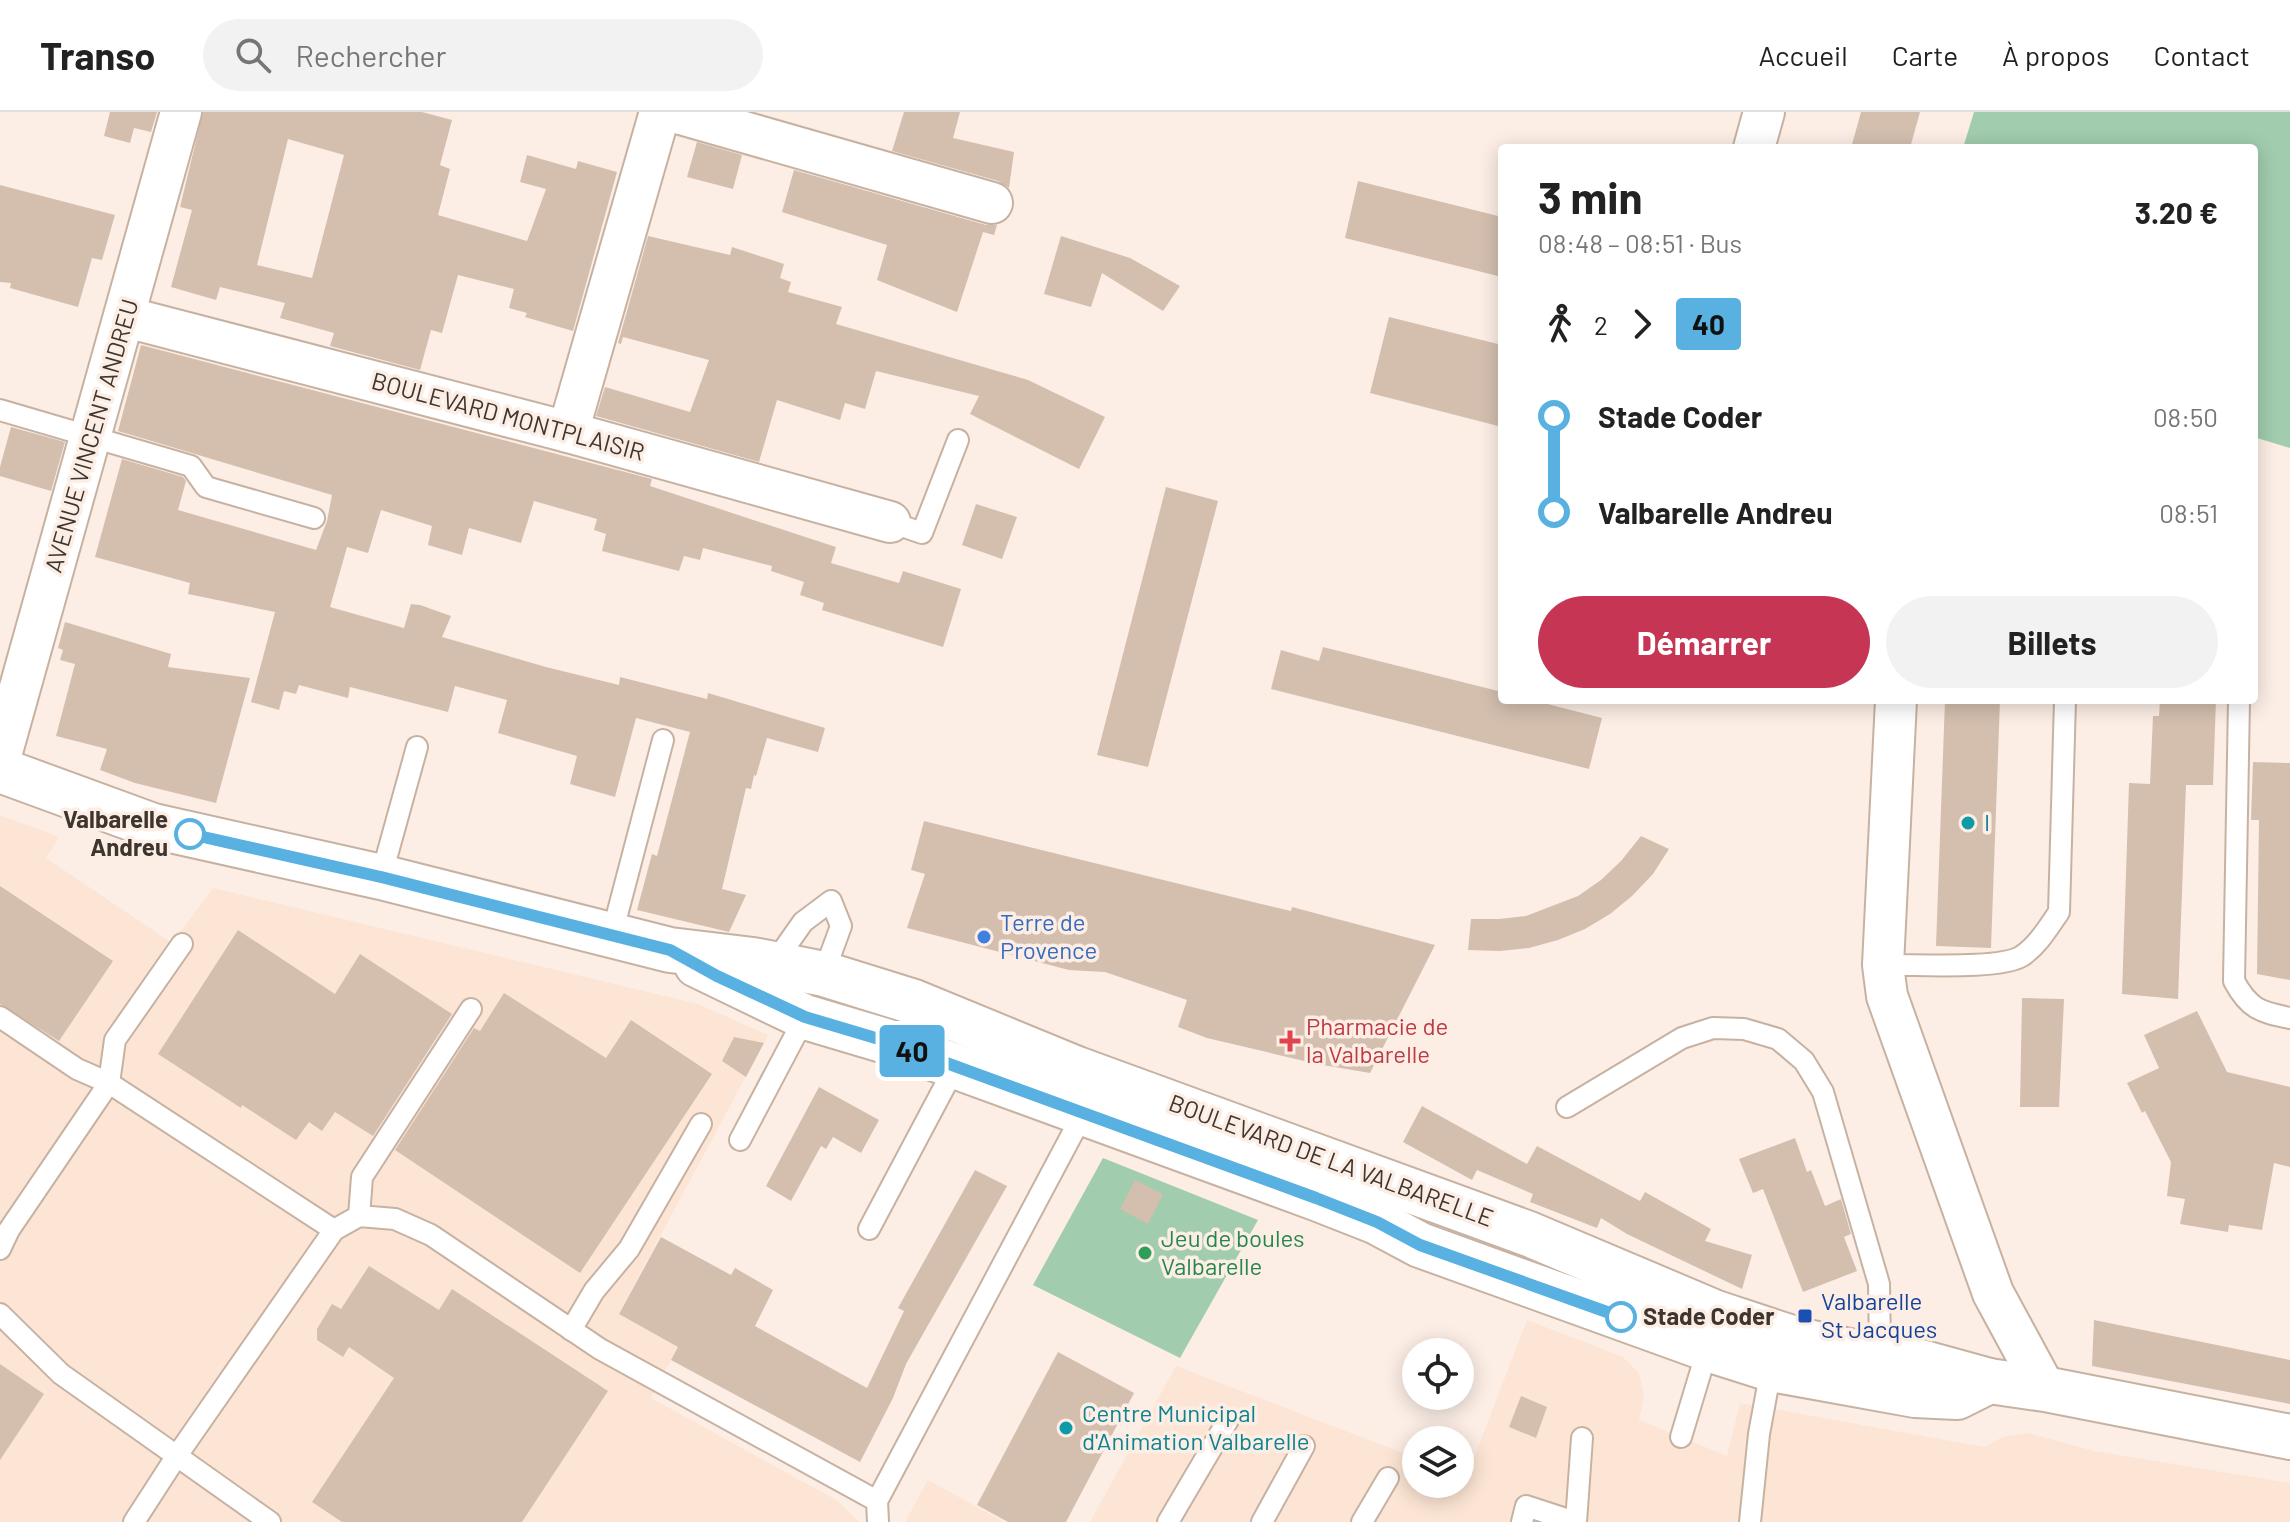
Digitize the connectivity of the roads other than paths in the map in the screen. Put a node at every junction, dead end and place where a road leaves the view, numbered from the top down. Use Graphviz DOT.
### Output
graph roads {
  1 [pos="181,112"];
  2 [pos="660,112"];
  3 [pos="674,112"];
  4 [pos="1764,112"];
  5 [pos="1755,144"];
  6 [pos="992,203"];
  7 [pos="126,317"];
  8 [pos="0,410"];
  9 [pos="568,432"];
  10 [pos="92,437"];
  11 [pos="958,440"];
  12 [pos="314,518"];
  13 [pos="890,522"];
  14 [pos="1896,704"];
  15 [pos="2065,704"];
  16 [pos="2239,704"];
  17 [pos="663,740"];
  18 [pos="417,747"];
  19 [pos="0,759"];
  20 [pos="0,770"];
  21 [pos="381,877"];
  22 [pos="612,934"];
  23 [pos="182,944"];
  24 [pos="1883,965"];
  25 [pos="824,974"];
  26 [pos="781,993"];
  27 [pos="471,1009"];
  28 [pos="0,1017"];
  29 [pos="2290,1018"];
  30 [pos="955,1067"];
  31 [pos="109,1083"];
  32 [pos="1092,1095"];
  33 [pos="1567,1107"];
  34 [pos="701,1124"];
  35 [pos="740,1140"];
  36 [pos="359,1216"];
  37 [pos="869,1229"];
  38 [pos="334,1230"];
  39 [pos="0,1249"];
  40 [pos="1993,1293"];
  41 [pos="0,1314"];
  42 [pos="571,1330"];
  43 [pos="1712,1331"];
  44 [pos="1880,1351"];
  45 [pos="1771,1369"];
  46 [pos="1995,1382"];
  47 [pos="2045,1389"];
  48 [pos="1228,1420"];
  49 [pos="1681,1437"];
  50 [pos="2290,1437"];
  51 [pos="1582,1438"];
  52 [pos="1304,1446"];
  53 [pos="176,1457"];
  54 [pos="1388,1478"];
  55 [pos="878,1512"];
  56 [pos="134,1522"];
  57 [pos="270,1522"];
  58 [pos="1168,1522"];
  59 [pos="1262,1522"];
  60 [pos="1362,1522"];
  61 [pos="1522,1522"];
  62 [pos="1576,1522"];
  63 [pos="1750,1522"];
  1 -- 7 [label="street, AVENUE VINCENT ANDREU"];
  2 -- 9 [label="street"];
  3 -- 6 [label="street"];
  4 -- 5 [label="street"];
  7 -- 9 [label="street, BOULEVARD MONTPLAISIR"];
  7 -- 10 [label="street, AVENUE VINCENT ANDREU"];
  8 -- 10 [label="lane"];
  9 -- 13 [label="street, BOULEVARD MONTPLAISIR"];
  10 -- 12 [label="lane"];
  10 -- 19 [label="street, AVENUE VINCENT ANDREU"];
  11 -- 13 [label="lane"];
  14 -- 24 [label="street"];
  15 -- 24 [label="lane"];
  16 -- 29 [label="lane"];
  17 -- 22 [label="lane"];
  18 -- 21 [label="lane"];
  20 -- 21 [label="street, BOULEVARD DE LA VALBARELLE"];
  21 -- 22 [label="street, BOULEVARD DE LA VALBARELLE"];
  22 -- 26 [label="street, BOULEVARD DE LA VALBARELLE"];
  23 -- 31 [label="lane"];
  24 -- 40 [label="street"];
  25 -- 26 [label="street, BOULEVARD DE LA VALBARELLE"];
  25 -- 26 [label="lane"];
  25 -- 32 [label="street, BOULEVARD DE LA VALBARELLE"];
  26 -- 30 [label="street, BOULEVARD DE LA VALBARELLE"];
  26 -- 35 [label="lane"];
  27 -- 36 [label="lane"];
  28 -- 31 [label="lane"];
  30 -- 32 [label="street, BOULEVARD DE LA VALBARELLE"];
  30 -- 37 [label="lane"];
  31 -- 38 [label="lane"];
  31 -- 39 [label="lane"];
  32 -- 43 [label="street, BOULEVARD DE LA VALBARELLE"];
  32 -- 55 [label="lane"];
  33 -- 44 [label="lane"];
  34 -- 42 [label="lane"];
  36 -- 38 [label="lane"];
  36 -- 42 [label="lane"];
  38 -- 53 [label="lane"];
  40 -- 46 [label="street"];
  40 -- 47 [label="street"];
  41 -- 53 [label="lane"];
  42 -- 55 [label="lane"];
  43 -- 44 [label="street, BOULEVARD DE LA VALBARELLE"];
  43 -- 45 [label="street, BOULEVARD DE LA VALBARELLE"];
  43 -- 49 [label="lane"];
  44 -- 46 [label="street, BOULEVARD DE LA VALBARELLE"];
  45 -- 46 [label="street, BOULEVARD DE LA VALBARELLE"];
  45 -- 63 [label="lane"];
  46 -- 47 [label="street, BOULEVARD DE LA VALBARELLE"];
  47 -- 50 [label="street, BOULEVARD DE LA VALBARELLE"];
  48 -- 58 [label="lane"];
  51 -- 62 [label="lane"];
  52 -- 59 [label="lane"];
  53 -- 56 [label="lane"];
  53 -- 57 [label="lane"];
  54 -- 60 [label="lane"];
  61 -- 62 [label="lane"];
}
